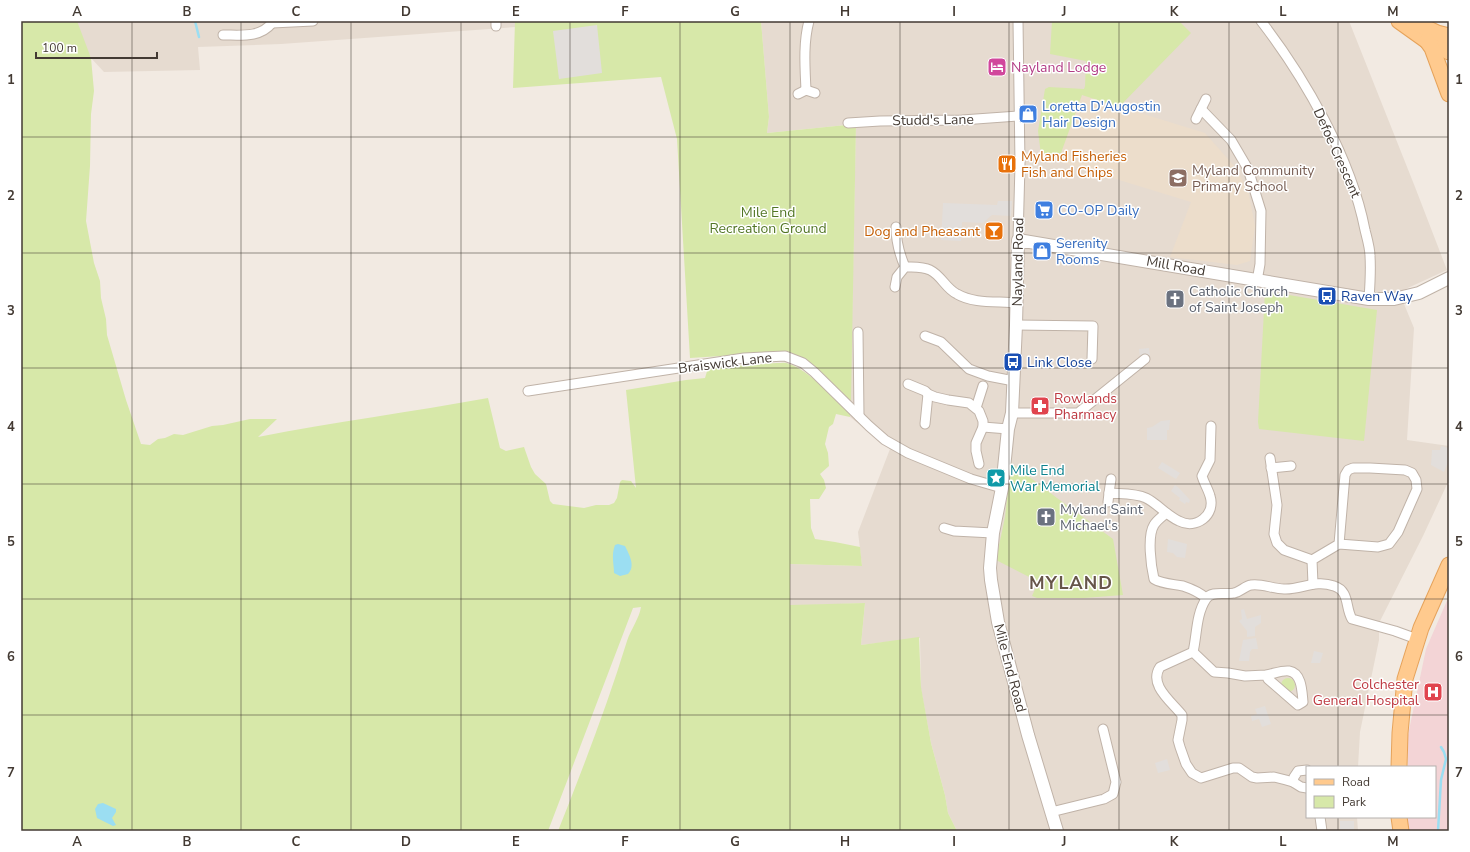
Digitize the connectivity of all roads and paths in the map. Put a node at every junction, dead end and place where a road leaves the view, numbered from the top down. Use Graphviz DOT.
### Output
graph roads {
  1 [pos="313,21"];
  2 [pos="809,21"];
  3 [pos="1018,21"];
  4 [pos="1261,21"];
  5 [pos="1399,21"];
  6 [pos="1412,21"];
  7 [pos="272,22"];
  8 [pos="223,35"];
  9 [pos="1449,36"];
  10 [pos="1427,41"];
  11 [pos="1449,52"];
  12 [pos="806,92"];
  13 [pos="1449,94"];
  14 [pos="1206,99"];
  15 [pos="1201,109"];
  16 [pos="1019,116"];
  17 [pos="1196,119"];
  18 [pos="848,123"];
  19 [pos="896,227"];
  20 [pos="1018,240"];
  21 [pos="905,267"];
  22 [pos="1449,278"];
  23 [pos="1257,281"];
  24 [pos="895,287"];
  25 [pos="1369,299"];
  26 [pos="1017,303"];
  27 [pos="1016,325"];
  28 [pos="858,332"];
  29 [pos="925,336"];
  30 [pos="1092,359"];
  31 [pos="1145,359"];
  32 [pos="1014,380"];
  33 [pos="908,384"];
  34 [pos="983,386"];
  35 [pos="528,391"];
  36 [pos="928,394"];
  37 [pos="976,408"];
  38 [pos="1012,413"];
  39 [pos="859,416"];
  40 [pos="925,424"];
  41 [pos="1211,426"];
  42 [pos="983,427"];
  43 [pos="1008,429"];
  44 [pos="1270,458"];
  45 [pos="979,464"];
  46 [pos="1291,466"];
  47 [pos="1271,468"];
  48 [pos="1111,479"];
  49 [pos="1002,488"];
  50 [pos="999,501"];
  51 [pos="1166,513"];
  52 [pos="944,528"];
  53 [pos="993,533"];
  54 [pos="1339,544"];
  55 [pos="1312,560"];
  56 [pos="1449,565"];
  57 [pos="1313,584"];
  58 [pos="1206,598"];
  59 [pos="1416,640"];
  60 [pos="1193,652"];
  61 [pos="1266,675"];
  62 [pos="1103,729"];
  63 [pos="1399,766"];
  64 [pos="1306,770"];
  65 [pos="1293,782"];
  66 [pos="1306,788"];
  67 [pos="1051,812"];
  68 [pos="1320,818"];
  69 [pos="1399,818"];
  70 [pos="1057,831"];
  71 [pos="1322,831"];
  72 [pos="1401,831"];
  1 -- 7 [label="street"];
  2 -- 12 [label="street"];
  3 -- 16 [label="street, Nayland Road"];
  4 -- 25 [label="street, Defoe Crescent"];
  5 -- 10 [label="main road"];
  6 -- 9 [label="main road"];
  7 -- 8 [label="street"];
  10 -- 11 [label="main road"];
  10 -- 13 [label="main road"];
  14 -- 15 [label="street"];
  15 -- 17 [label="street"];
  15 -- 23 [label="street"];
  16 -- 18 [label="street, Studd's Lane"];
  16 -- 20 [label="street, Nayland Road"];
  19 -- 21 [label="street"];
  20 -- 23 [label="street, Mill Road"];
  20 -- 26 [label="street, Nayland Road"];
  21 -- 24 [label="street"];
  21 -- 26 [label="street"];
  22 -- 25 [label="street, Mill Road"];
  23 -- 25 [label="street, Mill Road"];
  26 -- 27 [label="street, Nayland Road"];
  27 -- 30 [label="street"];
  27 -- 32 [label="street, Nayland Road"];
  28 -- 39 [label="street"];
  29 -- 32 [label="street"];
  31 -- 38 [label="street"];
  32 -- 38 [label="street, Nayland Road"];
  33 -- 36 [label="street"];
  34 -- 37 [label="street"];
  35 -- 39 [label="street, Braiswick Lane"];
  36 -- 37 [label="street"];
  36 -- 40 [label="street"];
  37 -- 42 [label="street"];
  38 -- 43 [label="street, Nayland Road"];
  39 -- 49 [label="street, Braiswick Lane"];
  41 -- 51 [label="street"];
  42 -- 43 [label="street"];
  42 -- 45 [label="street"];
  43 -- 49 [label="street, Nayland Road"];
  44 -- 47 [label="street"];
  46 -- 47 [label="street"];
  47 -- 55 [label="street"];
  48 -- 51 [label="street"];
  49 -- 50 [label="street, Nayland Road"];
  50 -- 53 [label="street, Mile End Road"];
  51 -- 58 [label="street"];
  52 -- 53 [label="street"];
  53 -- 67 [label="street, Mile End Road"];
  54 -- 54 [label="street"];
  54 -- 55 [label="street"];
  55 -- 57 [label="street"];
  56 -- 59 [label="main road"];
  57 -- 58 [label="street"];
  57 -- 59 [label="street"];
  58 -- 60 [label="street"];
  59 -- 63 [label="main road"];
  60 -- 61 [label="street"];
  60 -- 65 [label="street"];
  62 -- 67 [label="street"];
  64 -- 65 [label="street"];
  65 -- 66 [label="street"];
  67 -- 70 [label="street, Mile End Road"];
  68 -- 71 [label="street"];
  69 -- 72 [label="main road"];
}
